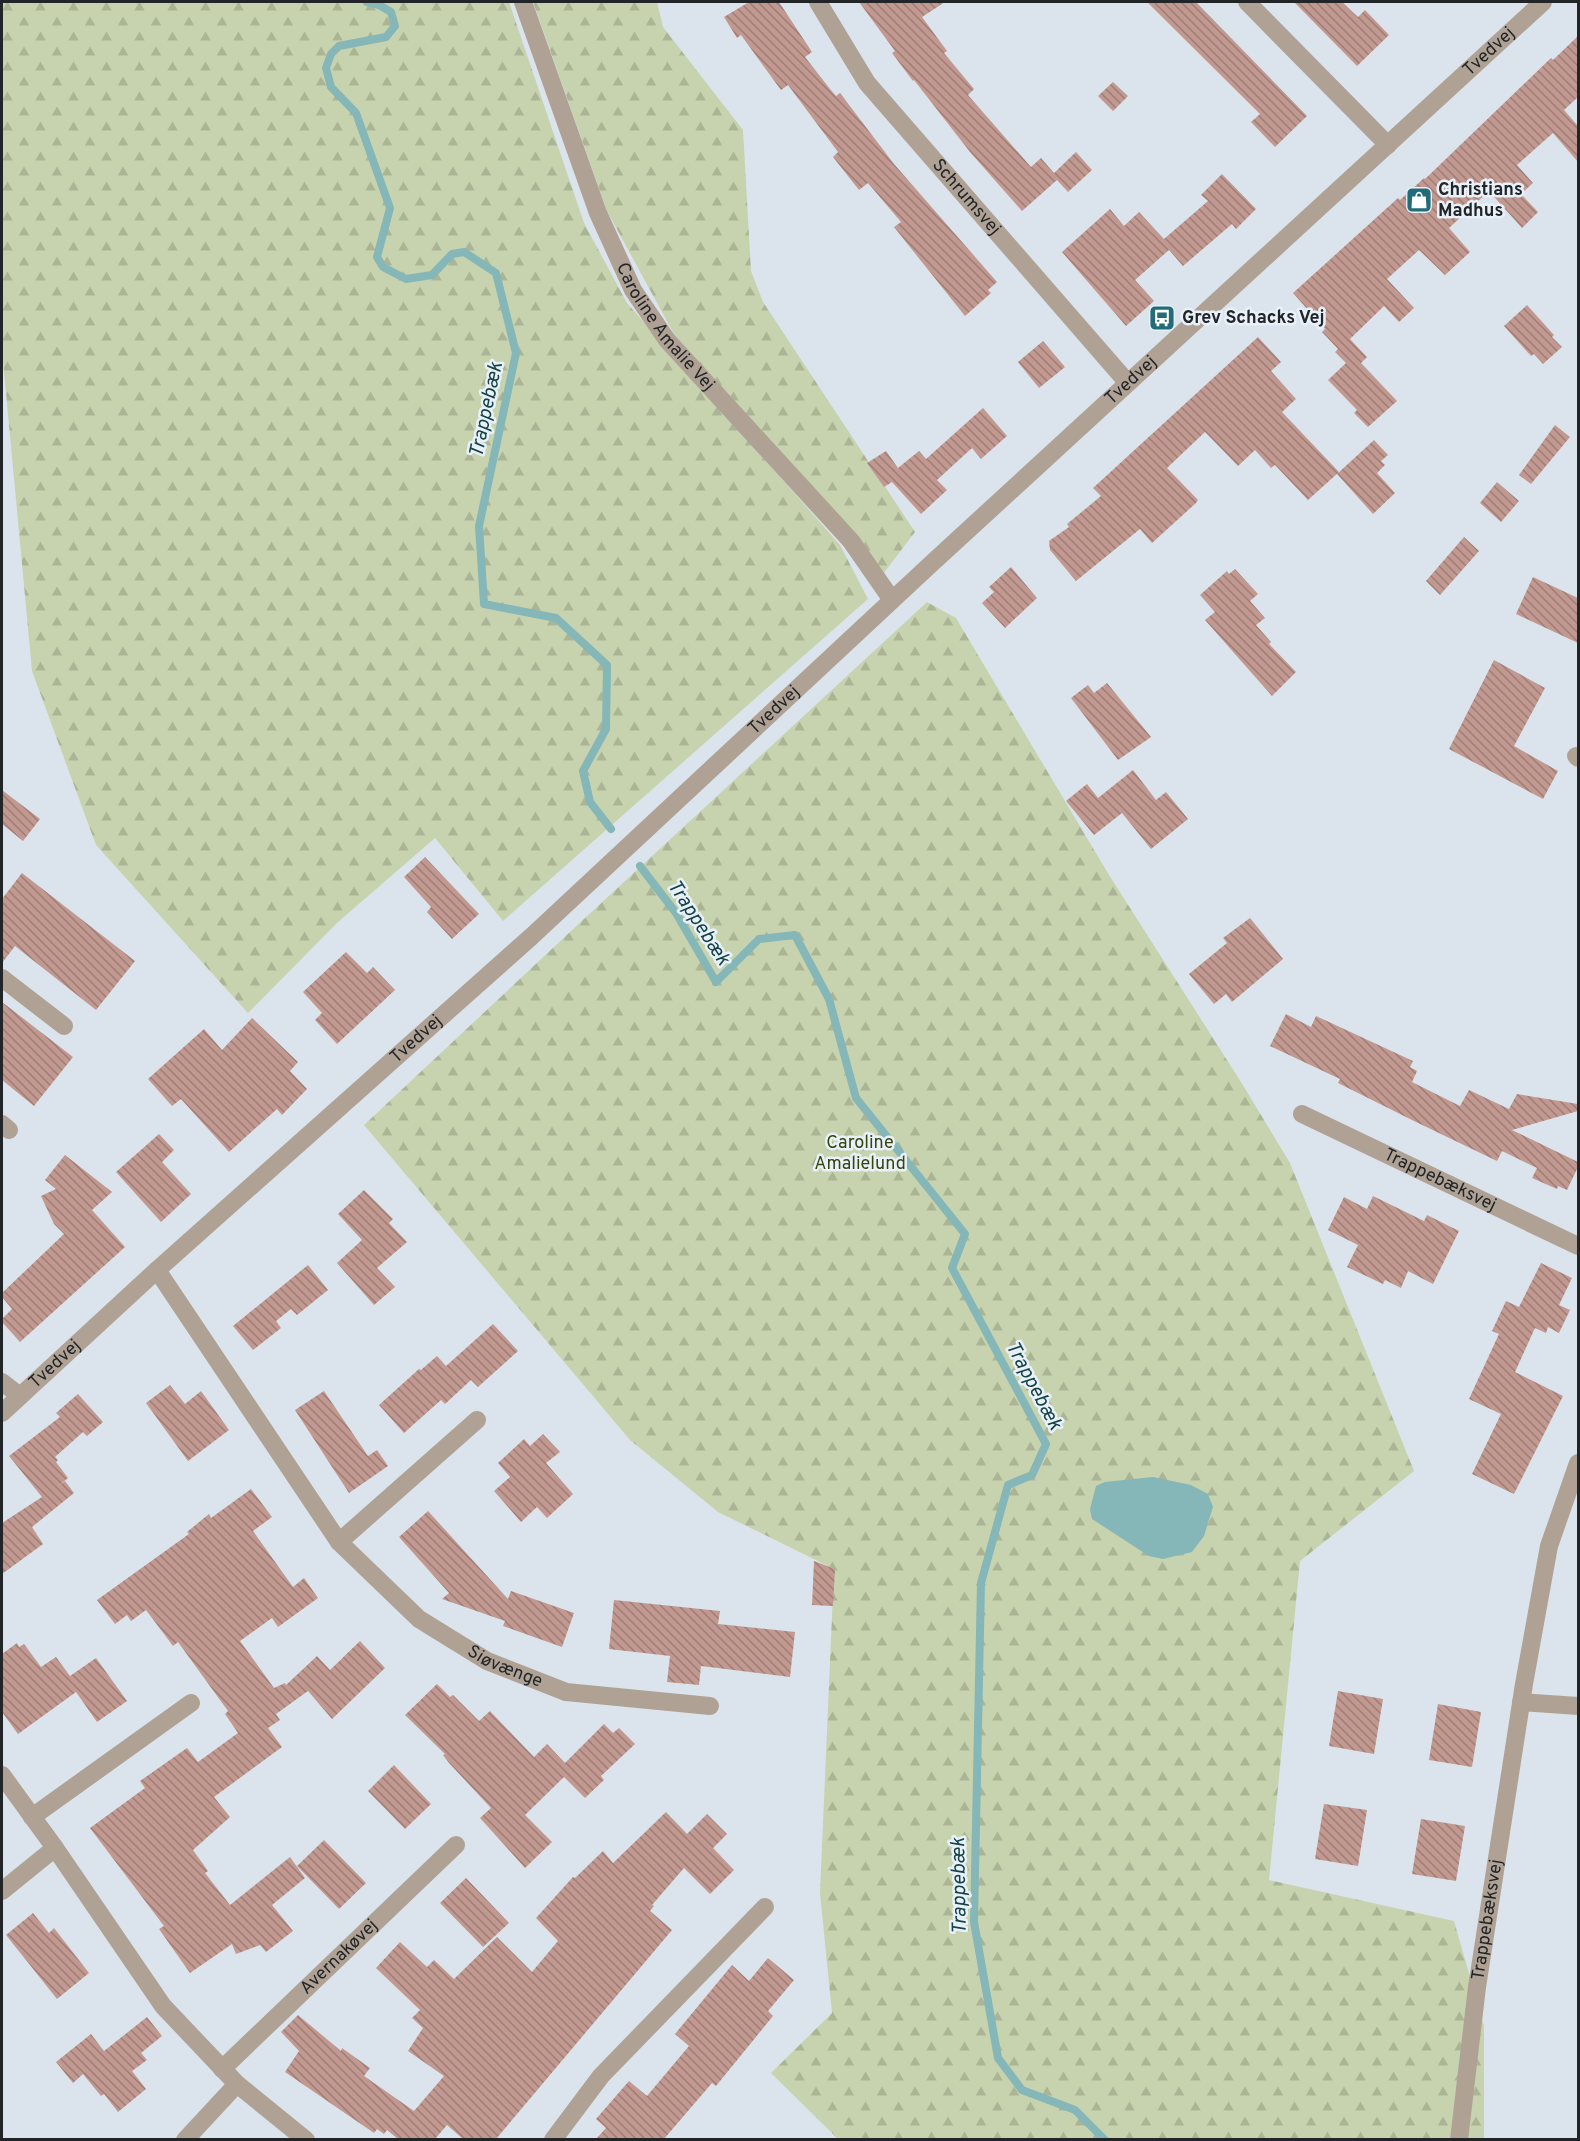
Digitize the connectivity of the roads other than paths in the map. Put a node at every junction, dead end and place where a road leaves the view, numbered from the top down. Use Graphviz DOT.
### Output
graph roads {
  1 [pos="523,2"];
  2 [pos="818,2"];
  3 [pos="1246,2"];
  4 [pos="1543,2"];
  5 [pos="1388,145"];
  6 [pos="1127,382"];
  7 [pos="891,600"];
  8 [pos="2,978"];
  9 [pos="64,1026"];
  10 [pos="1302,1114"];
  11 [pos="1578,1246"];
  12 [pos="157,1270"];
  13 [pos="2,1382"];
  14 [pos="20,1396"];
  15 [pos="2,1413"];
  16 [pos="477,1420"];
  17 [pos="1578,1463"];
  18 [pos="339,1542"];
  19 [pos="1521,1702"];
  20 [pos="191,1703"];
  21 [pos="710,1706"];
  22 [pos="1578,1706"];
  23 [pos="2,1775"];
  24 [pos="32,1817"];
  25 [pos="456,1845"];
  26 [pos="55,1848"];
  27 [pos="2,1891"];
  28 [pos="765,1907"];
  29 [pos="222,2069"];
  30 [pos="237,2084"];
  31 [pos="185,2139"];
  32 [pos="306,2139"];
  33 [pos="553,2139"];
  34 [pos="1459,2139"];
  1 -- 7 [label="street, Caroline Amalie Vej"];
  2 -- 6 [label="street, Schrumsvej"];
  3 -- 5 [label="street"];
  4 -- 5 [label="street, Tvedvej"];
  5 -- 6 [label="street, Tvedvej"];
  6 -- 7 [label="street, Tvedvej"];
  7 -- 12 [label="street, Tvedvej"];
  8 -- 9 [label="street"];
  10 -- 11 [label="street, Trappebæksvej"];
  12 -- 14 [label="street, Tvedvej"];
  12 -- 18 [label="street, Siøvænge"];
  13 -- 14 [label="street"];
  14 -- 15 [label="street, Tvedvej"];
  16 -- 18 [label="street"];
  17 -- 19 [label="street, Trappebæksvej"];
  18 -- 21 [label="street, Siøvænge"];
  19 -- 22 [label="street"];
  19 -- 34 [label="street, Trappebæksvej"];
  20 -- 24 [label="street"];
  23 -- 24 [label="street"];
  24 -- 26 [label="street"];
  25 -- 29 [label="street, Avernakøvej"];
  26 -- 27 [label="street"];
  26 -- 29 [label="street"];
  28 -- 33 [label="street"];
  29 -- 30 [label="street"];
  30 -- 31 [label="street"];
  30 -- 32 [label="street"];
}
